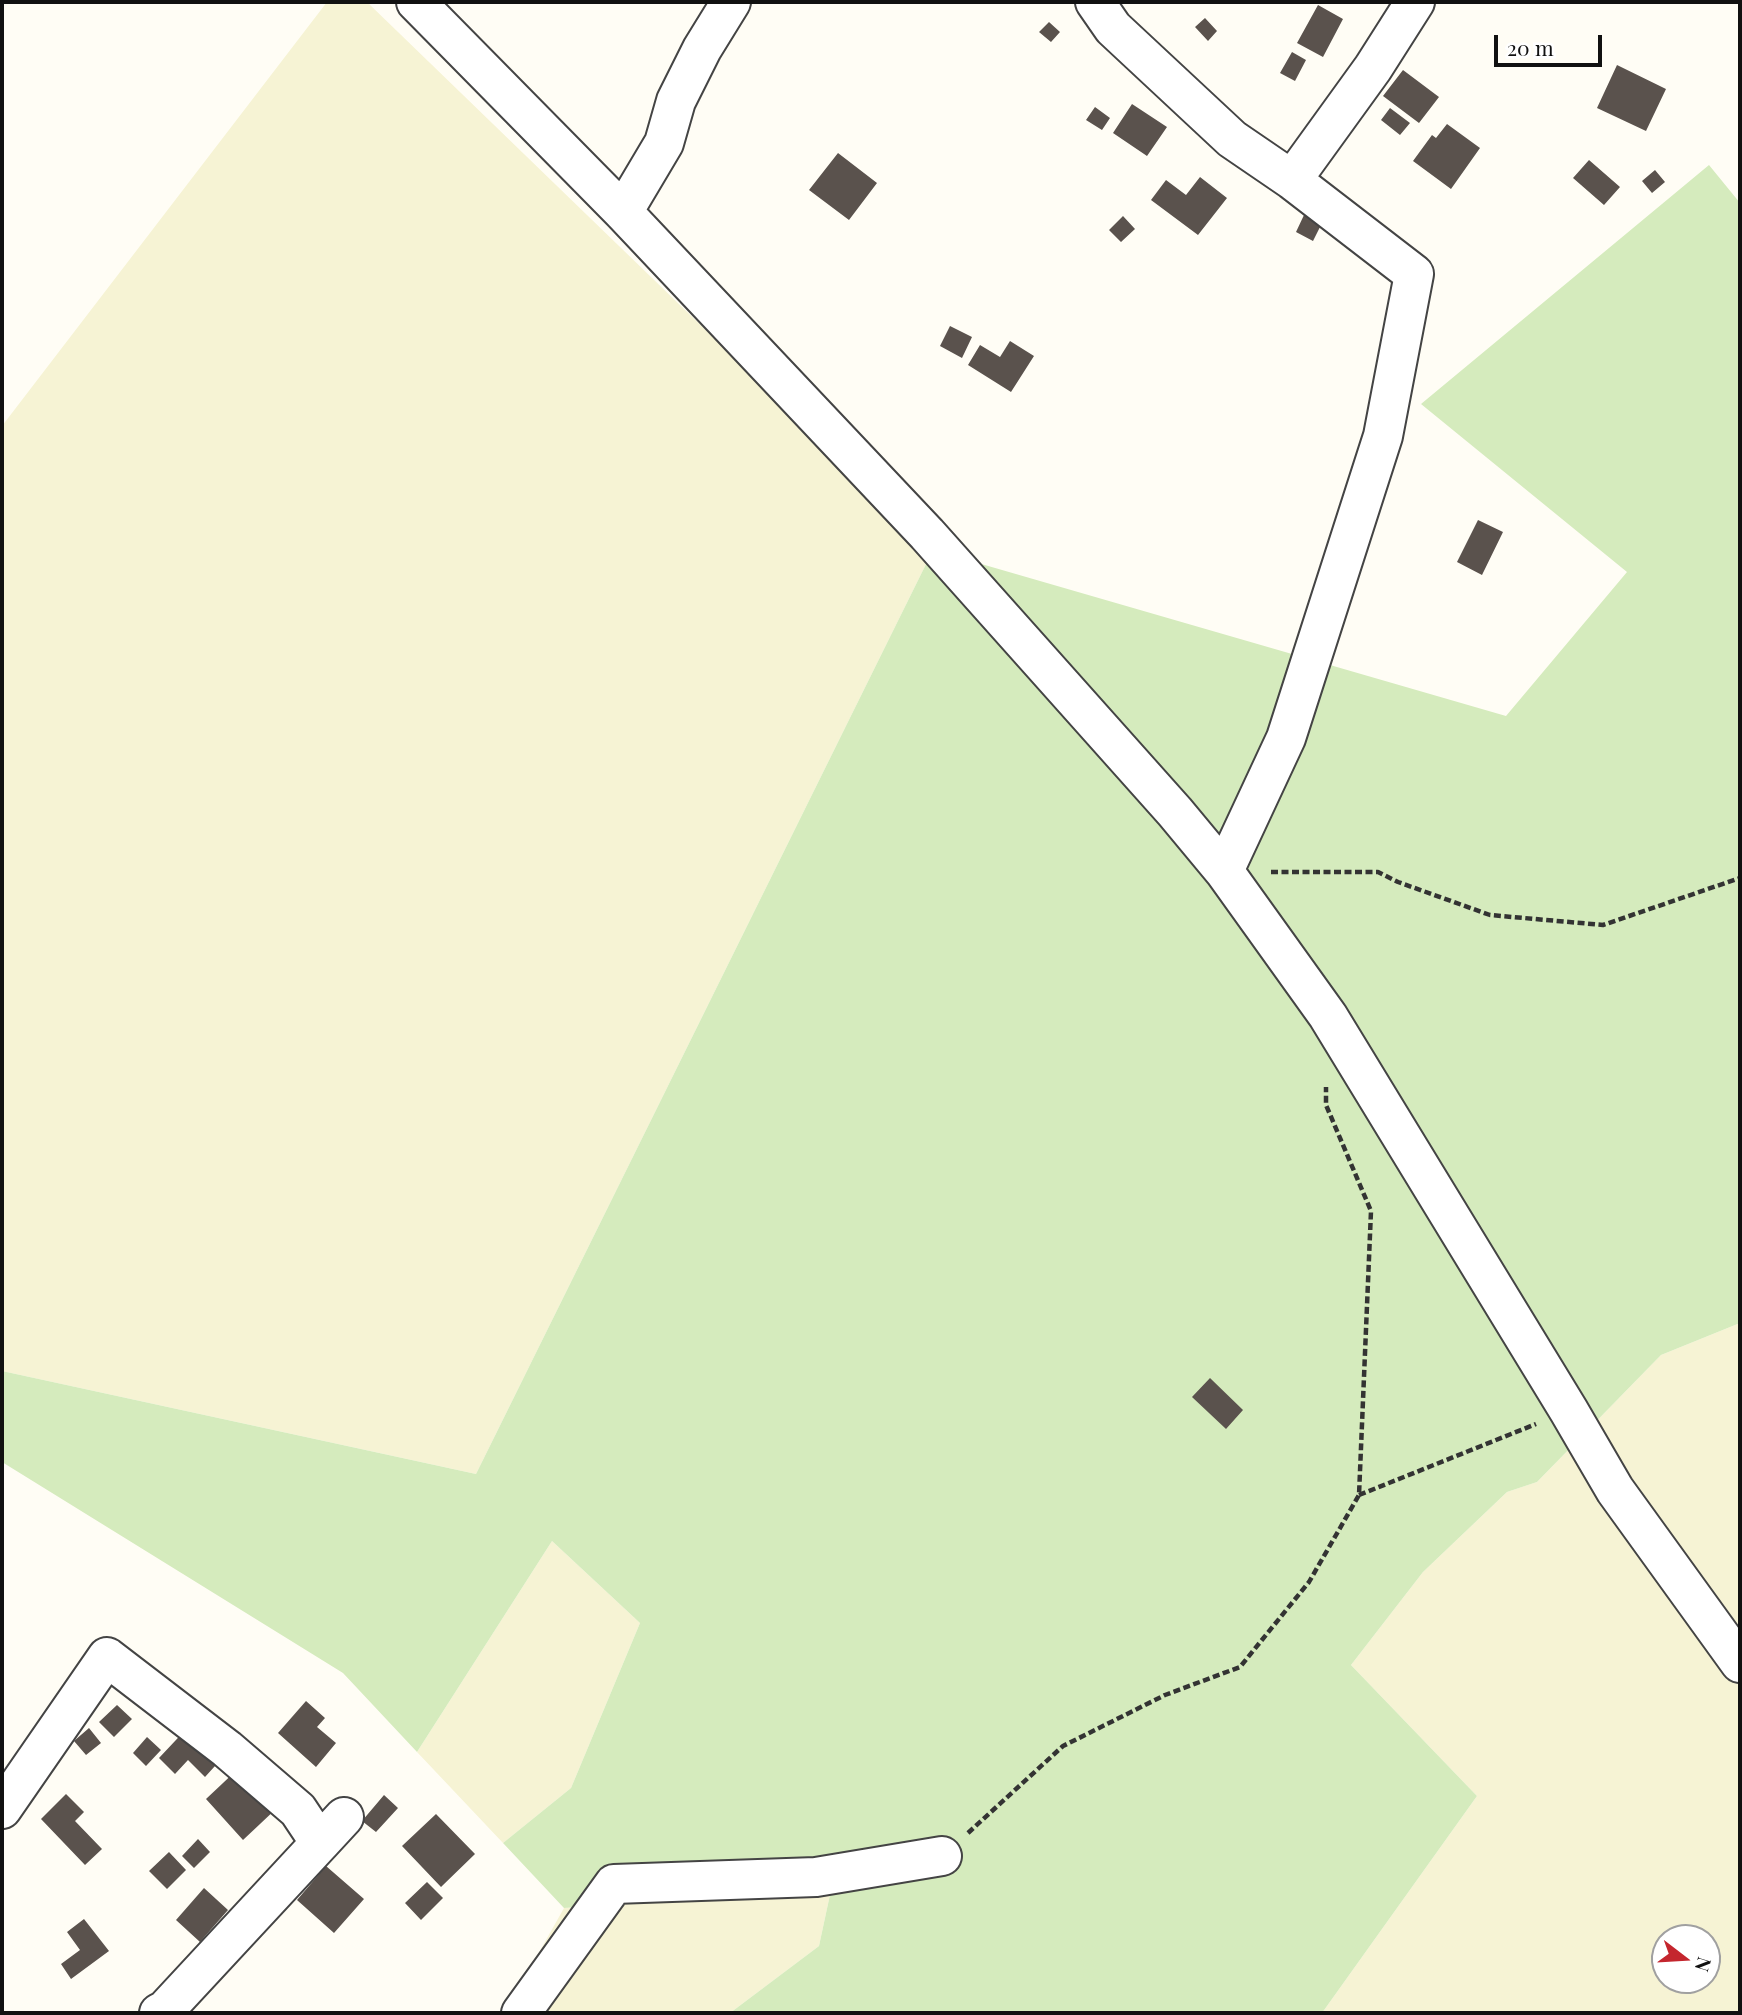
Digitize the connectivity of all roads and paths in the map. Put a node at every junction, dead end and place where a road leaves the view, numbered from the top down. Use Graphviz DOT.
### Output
graph roads {
  1 [pos="416,2"];
  2 [pos="731,2"];
  3 [pos="1094,2"];
  4 [pos="1415,2"];
  5 [pos="1292,180"];
  6 [pos="623,212"];
  7 [pos="1224,872"];
  8 [pos="1740,878"];
  9 [pos="1327,1080"];
  10 [pos="1569,1411"];
  11 [pos="1359,1495"];
  12 [pos="1740,1663"];
  13 [pos="2,1809"];
  14 [pos="942,1856"];
  15 [pos="159,2013"];
  16 [pos="521,2013"];
  1 -- 6 [label="street"];
  2 -- 6 [label="street"];
  3 -- 5 [label="street"];
  4 -- 5 [label="street"];
  5 -- 7 [label="street"];
  6 -- 7 [label="street"];
  7 -- 8 [label="path"];
  7 -- 10 [label="street"];
  9 -- 11 [label="path"];
  10 -- 11 [label="path"];
  10 -- 12 [label="street"];
  11 -- 14 [label="path"];
  13 -- 15 [label="street"];
  14 -- 16 [label="street"];
}
